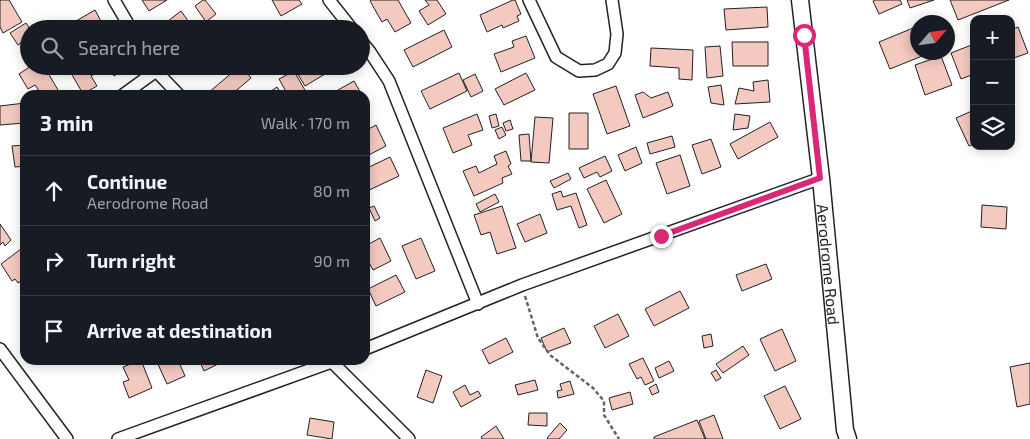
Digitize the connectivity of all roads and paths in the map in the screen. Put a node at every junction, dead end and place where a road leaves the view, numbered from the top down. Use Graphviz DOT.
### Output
graph roads {
  1 [pos="114,0"];
  2 [pos="329,0"];
  3 [pos="528,0"];
  4 [pos="612,0"];
  5 [pos="800,0"];
  6 [pos="126,20"];
  7 [pos="345,20"];
  8 [pos="370,52"];
  9 [pos="147,75"];
  10 [pos="161,75"];
  11 [pos="129,90"];
  12 [pos="175,90"];
  13 [pos="820,178"];
  14 [pos="522,285"];
  15 [pos="478,304"];
  16 [pos="370,347"];
  17 [pos="0,349"];
  18 [pos="323,365"];
  19 [pos="338,365"];
  20 [pos="67,439"];
  21 [pos="118,439"];
  22 [pos="409,439"];
  23 [pos="619,439"];
  24 [pos="848,439"];
  1 -- 6 [label="street"];
  2 -- 7 [label="street"];
  3 -- 4 [label="street"];
  5 -- 13 [label="street, Aerodrome Road"];
  8 -- 15 [label="street"];
  9 -- 11 [label="street"];
  10 -- 12 [label="street"];
  13 -- 14 [label="street"];
  13 -- 24 [label="street, Aerodrome Road"];
  14 -- 15 [label="street"];
  14 -- 23 [label="path"];
  15 -- 16 [label="street"];
  17 -- 20 [label="street"];
  18 -- 21 [label="street"];
  19 -- 22 [label="street"];
}
